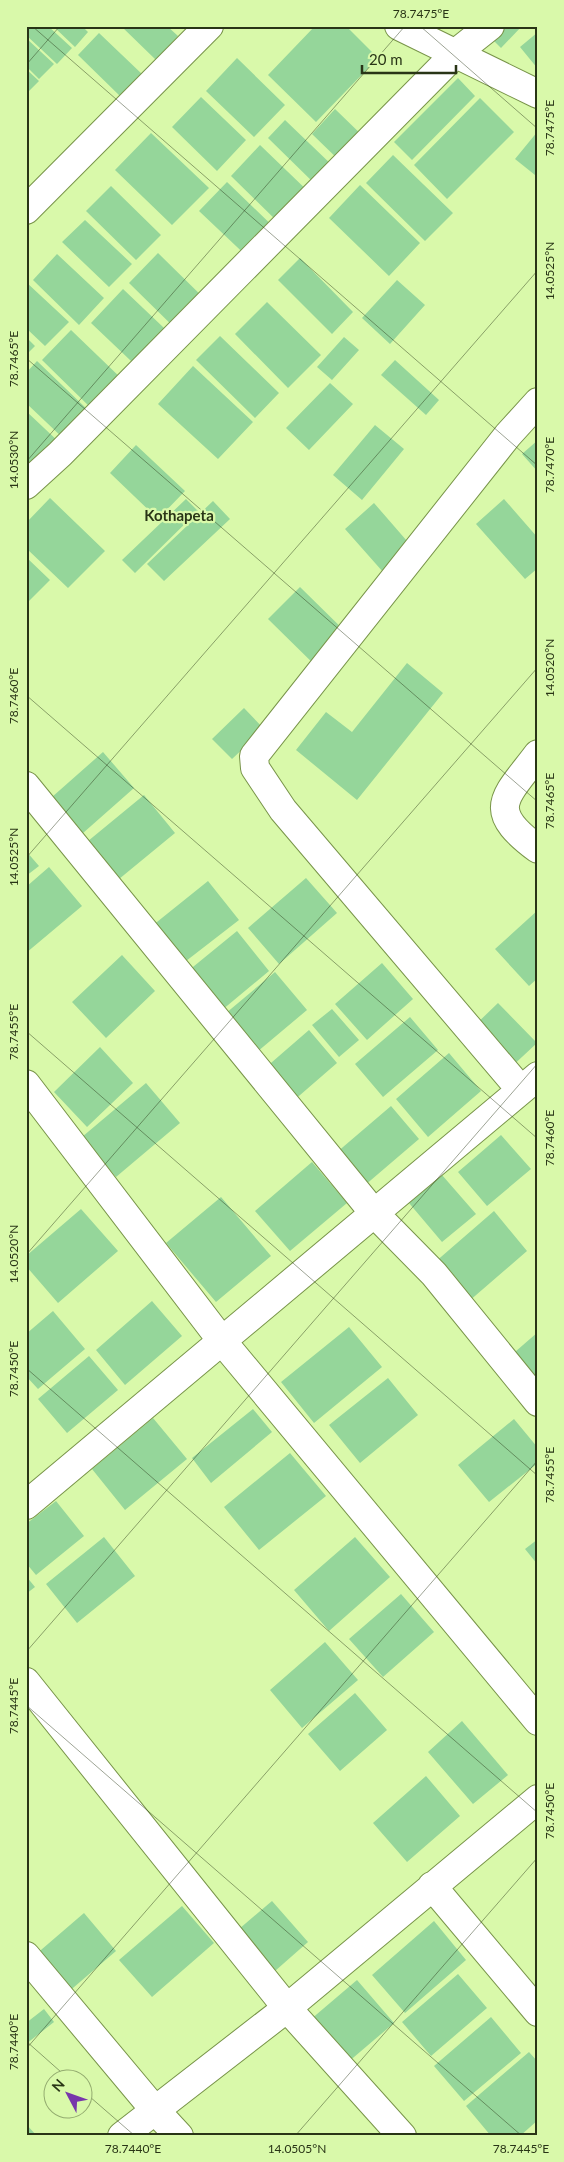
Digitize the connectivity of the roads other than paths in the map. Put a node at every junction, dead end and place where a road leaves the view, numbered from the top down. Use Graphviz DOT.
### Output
graph roads {
  1 [pos="209,26"];
  2 [pos="400,26"];
  3 [pos="490,26"];
  4 [pos="456,54"];
  5 [pos="538,94"];
  6 [pos="26,210"];
  7 [pos="538,402"];
  8 [pos="26,485"];
  9 [pos="538,754"];
  10 [pos="26,786"];
  11 [pos="538,849"];
  12 [pos="529,1083"];
  13 [pos="26,1084"];
  14 [pos="374,1213"];
  15 [pos="222,1341"];
  16 [pos="538,1402"];
  17 [pos="26,1505"];
  18 [pos="26,1682"];
  19 [pos="538,1721"];
  20 [pos="538,1799"];
  21 [pos="432,1886"];
  22 [pos="26,1956"];
  23 [pos="288,2008"];
  24 [pos="538,2012"];
  25 [pos="154,2109"];
  26 [pos="122,2136"];
  27 [pos="180,2136"];
  28 [pos="402,2136"];
  1 -- 6 [label="street"];
  2 -- 4 [label="street"];
  3 -- 4 [label="street"];
  4 -- 5 [label="street"];
  4 -- 8 [label="street"];
  7 -- 12 [label="street"];
  9 -- 11 [label="street"];
  10 -- 14 [label="street"];
  12 -- 14 [label="street"];
  13 -- 15 [label="street"];
  14 -- 15 [label="street"];
  14 -- 16 [label="street"];
  15 -- 17 [label="street"];
  15 -- 19 [label="street"];
  18 -- 23 [label="street"];
  20 -- 21 [label="street"];
  21 -- 23 [label="street"];
  21 -- 24 [label="street"];
  22 -- 25 [label="street"];
  23 -- 25 [label="street"];
  23 -- 28 [label="street"];
  25 -- 26 [label="street"];
  25 -- 27 [label="street"];
}
